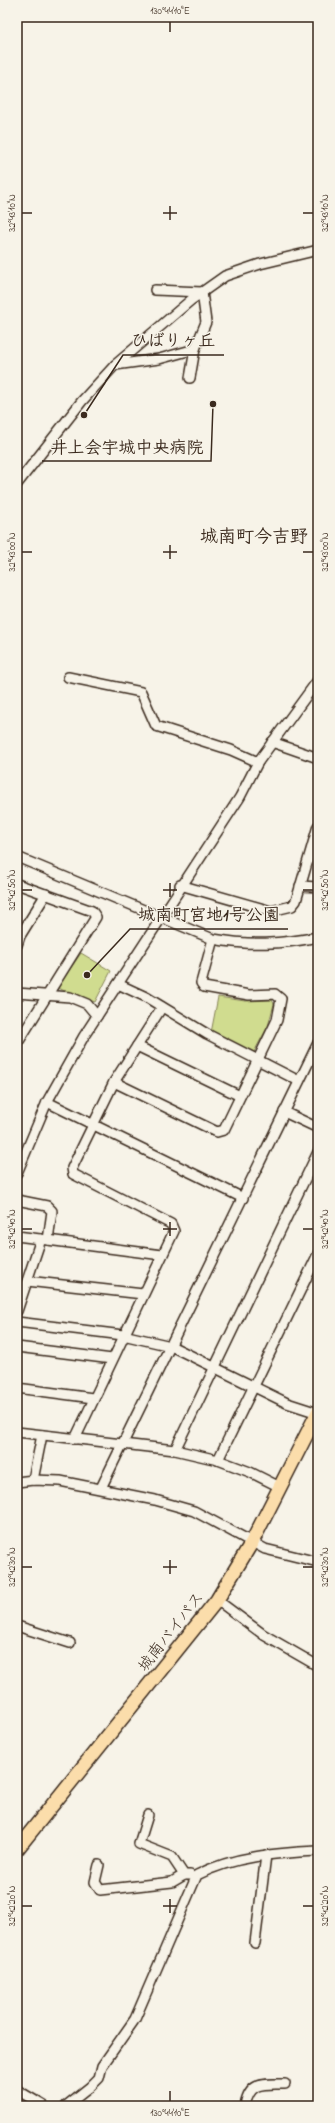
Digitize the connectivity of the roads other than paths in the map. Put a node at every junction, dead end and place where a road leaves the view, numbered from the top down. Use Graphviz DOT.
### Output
graph roads {
  1 [pos="318,250"];
  2 [pos="155,290"];
  3 [pos="202,292"];
  4 [pos="195,350"];
  5 [pos="115,365"];
  6 [pos="190,378"];
  7 [pos="17,484"];
  8 [pos="68,677"];
  9 [pos="318,680"];
  10 [pos="272,742"];
  11 [pos="318,758"];
  12 [pos="258,762"];
  13 [pos="318,826"];
  14 [pos="17,858"];
  15 [pos="17,884"];
  16 [pos="180,885"];
  17 [pos="300,886"];
  18 [pos="318,887"];
  19 [pos="46,894"];
  20 [pos="161,918"];
  21 [pos="318,937"];
  22 [pos="213,939"];
  23 [pos="17,945"];
  24 [pos="118,984"];
  25 [pos="17,993"];
  26 [pos="48,994"];
  27 [pos="162,1008"];
  28 [pos="97,1016"];
  29 [pos="318,1043"];
  30 [pos="17,1044"];
  31 [pos="137,1046"];
  32 [pos="258,1059"];
  33 [pos="299,1081"];
  34 [pos="114,1082"];
  35 [pos="240,1096"];
  36 [pos="47,1102"];
  37 [pos="284,1112"];
  38 [pos="92,1124"];
  39 [pos="318,1128"];
  40 [pos="318,1152"];
  41 [pos="17,1173"];
  42 [pos="243,1198"];
  43 [pos="17,1200"];
  44 [pos="17,1236"];
  45 [pos="45,1240"];
  46 [pos="318,1254"];
  47 [pos="162,1255"];
  48 [pos="27,1281"];
  49 [pos="143,1294"];
  50 [pos="17,1311"];
  51 [pos="17,1322"];
  52 [pos="123,1335"];
  53 [pos="171,1346"];
  54 [pos="17,1347"];
  55 [pos="112,1358"];
  56 [pos="215,1367"];
  57 [pos="253,1386"];
  58 [pos="17,1388"];
  59 [pos="93,1398"];
  60 [pos="318,1412"];
  61 [pos="17,1432"];
  62 [pos="42,1435"];
  63 [pos="74,1439"];
  64 [pos="123,1444"];
  65 [pos="175,1450"];
  66 [pos="218,1460"];
  67 [pos="33,1480"];
  68 [pos="17,1482"];
  69 [pos="280,1487"];
  70 [pos="101,1488"];
  71 [pos="252,1542"];
  72 [pos="318,1562"];
  73 [pos="217,1600"];
  74 [pos="17,1626"];
  75 [pos="70,1643"];
  76 [pos="318,1666"];
  77 [pos="148,1815"];
  78 [pos="17,1849"];
  79 [pos="318,1851"];
  80 [pos="266,1855"];
  81 [pos="99,1865"];
  82 [pos="184,1875"];
  83 [pos="197,1875"];
  84 [pos="255,1943"];
  85 [pos="285,2084"];
  86 [pos="17,2090"];
  87 [pos="44,2106"];
  88 [pos="66,2106"];
  89 [pos="245,2106"];
  1 -- 3 [label="street"];
  2 -- 3 [label="street"];
  3 -- 4 [label="street"];
  3 -- 5 [label="street"];
  4 -- 5 [label="street"];
  4 -- 6 [label="street"];
  5 -- 7 [label="street"];
  8 -- 12 [label="street"];
  9 -- 10 [label="street"];
  10 -- 11 [label="street"];
  10 -- 12 [label="street"];
  12 -- 16 [label="street"];
  13 -- 17 [label="street"];
  14 -- 20 [label="street"];
  15 -- 19 [label="street"];
  16 -- 17 [label="street"];
  16 -- 20 [label="street"];
  17 -- 18 [label="street"];
  19 -- 23 [label="street"];
  19 -- 26 [label="street"];
  20 -- 22 [label="street"];
  20 -- 24 [label="street"];
  21 -- 22 [label="street"];
  22 -- 32 [label="street"];
  24 -- 27 [label="street"];
  24 -- 28 [label="street"];
  25 -- 26 [label="street"];
  26 -- 28 [label="street"];
  26 -- 30 [label="street"];
  27 -- 31 [label="street"];
  27 -- 32 [label="street"];
  28 -- 36 [label="street"];
  29 -- 33 [label="street"];
  31 -- 34 [label="street"];
  31 -- 35 [label="street"];
  32 -- 33 [label="street"];
  32 -- 35 [label="street"];
  33 -- 37 [label="street"];
  34 -- 35 [label="street"];
  34 -- 38 [label="street"];
  36 -- 38 [label="street"];
  36 -- 41 [label="street"];
  37 -- 39 [label="street"];
  37 -- 42 [label="street"];
  38 -- 42 [label="street"];
  38 -- 47 [label="street"];
  40 -- 56 [label="street"];
  42 -- 53 [label="street"];
  43 -- 45 [label="street"];
  44 -- 45 [label="street"];
  45 -- 47 [label="street"];
  45 -- 48 [label="street"];
  46 -- 57 [label="street"];
  47 -- 49 [label="street"];
  48 -- 49 [label="street"];
  48 -- 50 [label="street"];
  49 -- 52 [label="street"];
  51 -- 52 [label="street"];
  52 -- 53 [label="street"];
  52 -- 55 [label="street"];
  53 -- 56 [label="street"];
  53 -- 64 [label="street"];
  54 -- 55 [label="street"];
  55 -- 59 [label="street"];
  56 -- 57 [label="street"];
  56 -- 65 [label="street"];
  57 -- 60 [label="street"];
  57 -- 66 [label="street"];
  58 -- 59 [label="street"];
  59 -- 63 [label="street"];
  60 -- 69 [label="highway, 城南バイパス"];
  61 -- 62 [label="street"];
  62 -- 63 [label="street"];
  62 -- 67 [label="street"];
  63 -- 64 [label="street"];
  64 -- 65 [label="street"];
  64 -- 70 [label="street"];
  65 -- 66 [label="street"];
  66 -- 69 [label="street"];
  67 -- 68 [label="street"];
  67 -- 70 [label="street"];
  69 -- 71 [label="highway, 城南バイパス"];
  70 -- 71 [label="street"];
  71 -- 72 [label="street"];
  71 -- 73 [label="highway, 城南バイパス"];
  73 -- 76 [label="street"];
  73 -- 78 [label="highway, 城南バイパス"];
  74 -- 75 [label="street"];
  77 -- 82 [label="street"];
  79 -- 80 [label="street"];
  80 -- 83 [label="street"];
  80 -- 84 [label="street"];
  81 -- 82 [label="street"];
  82 -- 83 [label="street"];
  83 -- 88 [label="street"];
  85 -- 89 [label="street"];
  86 -- 87 [label="street"];
}
